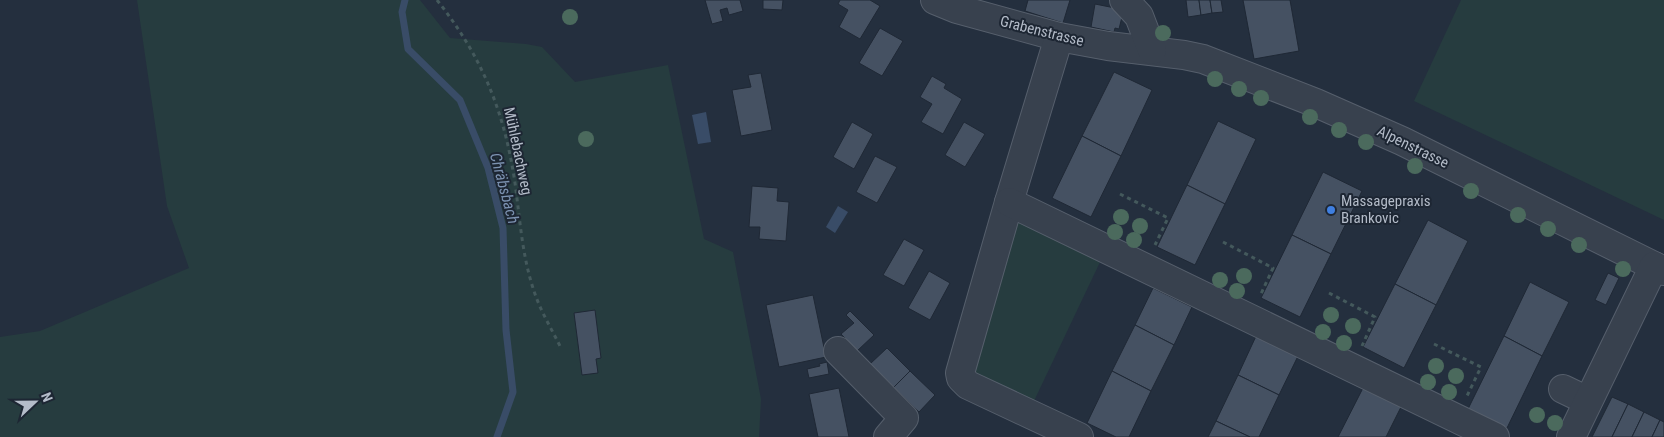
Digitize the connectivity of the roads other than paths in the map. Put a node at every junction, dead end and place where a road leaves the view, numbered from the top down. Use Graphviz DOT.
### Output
graph roads {
  1 [pos="935,0"];
  2 [pos="1124,0"];
  3 [pos="1059,37"];
  4 [pos="1152,50"];
  5 [pos="1009,202"];
  6 [pos="1659,268"];
  7 [pos="838,351"];
  8 [pos="1563,389"];
  9 [pos="1601,390"];
  10 [pos="888,437"];
  11 [pos="1079,437"];
  12 [pos="1495,437"];
  13 [pos="1571,437"];
  1 -- 3 [label="street, Grabenstrasse"];
  2 -- 4 [label="street"];
  3 -- 4 [label="street, Grabenstrasse"];
  3 -- 5 [label="street"];
  4 -- 6 [label="street, Alpenstrasse"];
  5 -- 11 [label="street"];
  5 -- 12 [label="street"];
  6 -- 9 [label="street"];
  7 -- 10 [label="street"];
  8 -- 9 [label="street"];
  9 -- 13 [label="street"];
}
